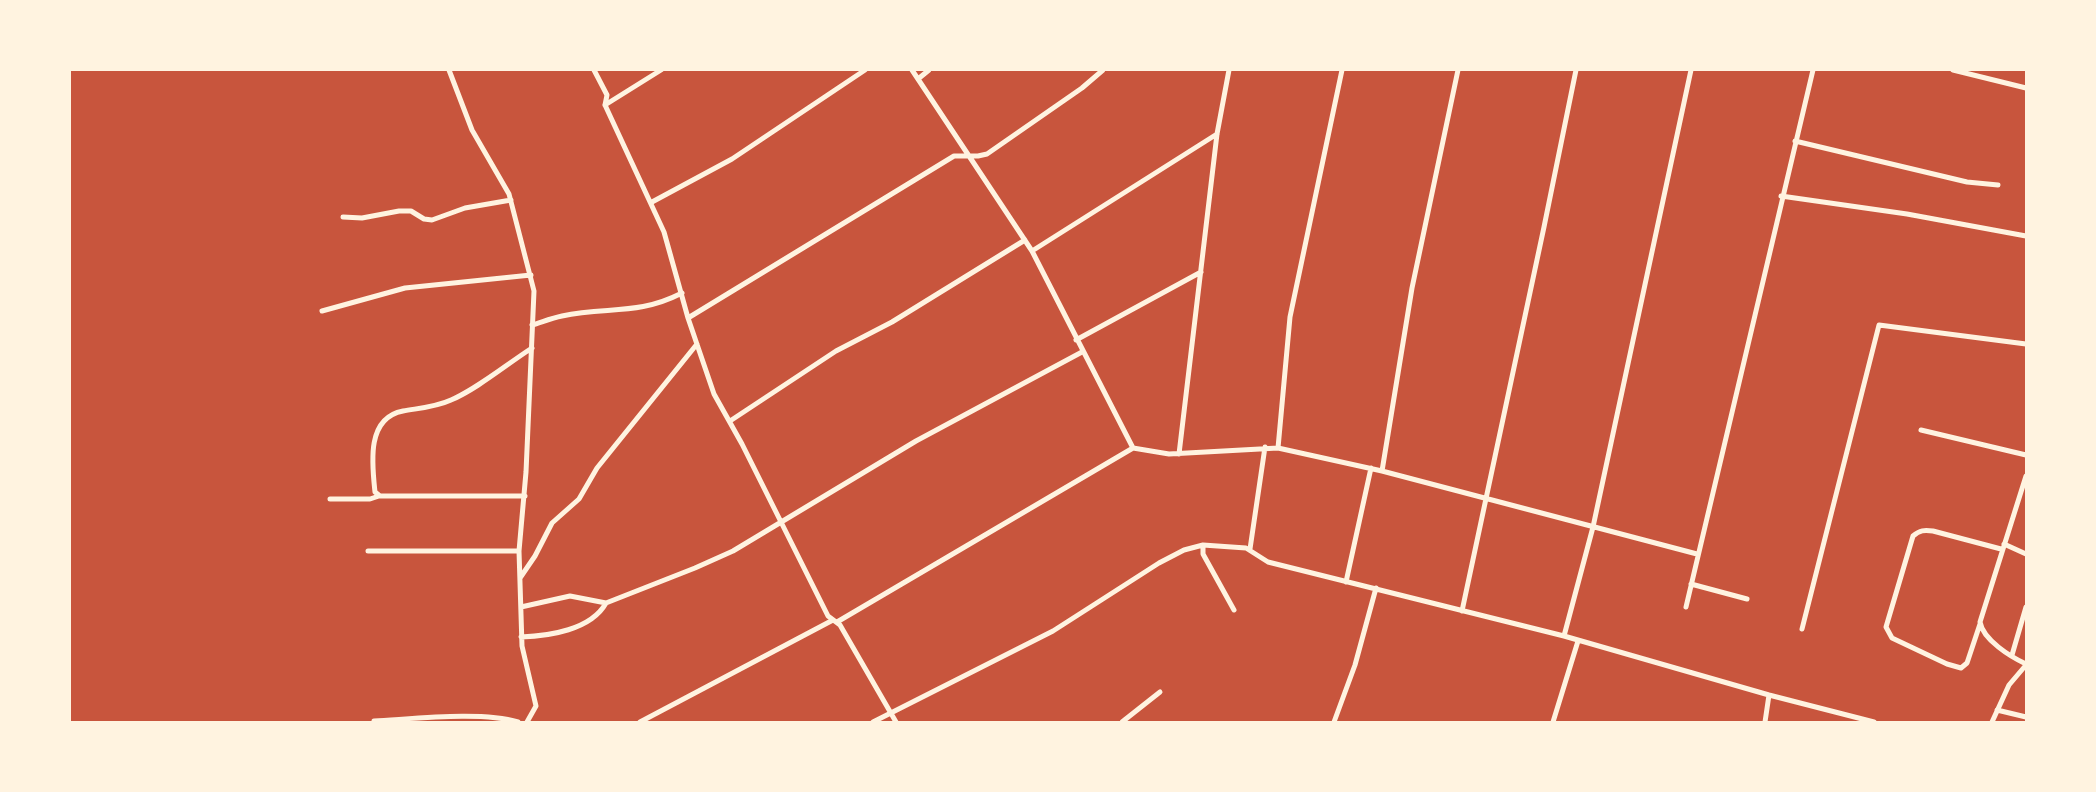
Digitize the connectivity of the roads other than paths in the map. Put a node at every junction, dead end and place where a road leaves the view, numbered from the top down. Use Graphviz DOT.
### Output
graph roads {
  1 [pos="449,70"];
  2 [pos="594,70"];
  3 [pos="661,70"];
  4 [pos="865,70"];
  5 [pos="912,70"];
  6 [pos="929,70"];
  7 [pos="1103,70"];
  8 [pos="1229,70"];
  9 [pos="1342,70"];
  10 [pos="1458,70"];
  11 [pos="1576,70"];
  12 [pos="1692,70"];
  13 [pos="1813,70"];
  14 [pos="1954,70"];
  15 [pos="918,79"];
  16 [pos="2026,88"];
  17 [pos="605,105"];
  18 [pos="1217,134"];
  19 [pos="1795,141"];
  20 [pos="970,155"];
  21 [pos="1998,185"];
  22 [pos="1781,196"];
  23 [pos="511,200"];
  24 [pos="652,202"];
  25 [pos="344,217"];
  26 [pos="2026,236"];
  27 [pos="1025,240"];
  28 [pos="1032,251"];
  29 [pos="1201,272"];
  30 [pos="531,275"];
  31 [pos="682,293"];
  32 [pos="322,310"];
  33 [pos="688,318"];
  34 [pos="532,325"];
  35 [pos="1076,340"];
  36 [pos="697,344"];
  37 [pos="2026,344"];
  38 [pos="532,348"];
  39 [pos="1082,352"];
  40 [pos="730,421"];
  41 [pos="1921,430"];
  42 [pos="1265,447"];
  43 [pos="1133,448"];
  44 [pos="1278,448"];
  45 [pos="1180,454"];
  46 [pos="2026,455"];
  47 [pos="1371,468"];
  48 [pos="1382,471"];
  49 [pos="2026,476"];
  50 [pos="380,496"];
  51 [pos="525,496"];
  52 [pos="1486,498"];
  53 [pos="330,499"];
  54 [pos="781,523"];
  55 [pos="1593,527"];
  56 [pos="1203,545"];
  57 [pos="2002,547"];
  58 [pos="1250,549"];
  59 [pos="368,551"];
  60 [pos="519,551"];
  61 [pos="1697,554"];
  62 [pos="2026,554"];
  63 [pos="520,578"];
  64 [pos="1346,582"];
  65 [pos="1691,584"];
  66 [pos="1376,588"];
  67 [pos="1747,599"];
  68 [pos="606,603"];
  69 [pos="521,607"];
  70 [pos="1686,607"];
  71 [pos="2026,607"];
  72 [pos="1234,610"];
  73 [pos="1462,611"];
  74 [pos="835,621"];
  75 [pos="1980,624"];
  76 [pos="1802,629"];
  77 [pos="1564,636"];
  78 [pos="521,638"];
  79 [pos="1578,641"];
  80 [pos="2012,655"];
  81 [pos="2026,664"];
  82 [pos="1160,692"];
  83 [pos="1769,696"];
  84 [pos="1997,710"];
  85 [pos="892,714"];
  86 [pos="2026,718"];
  87 [pos="374,721"];
  88 [pos="518,722"];
  89 [pos="527,722"];
  90 [pos="640,722"];
  91 [pos="873,722"];
  92 [pos="896,722"];
  93 [pos="1122,722"];
  94 [pos="1334,722"];
  95 [pos="1553,722"];
  96 [pos="1765,722"];
  97 [pos="1874,722"];
  98 [pos="1992,722"];
  1 -- 23 [label="street"];
  2 -- 17 [label="street"];
  3 -- 17 [label="street"];
  4 -- 24 [label="street"];
  5 -- 15 [label="street"];
  6 -- 15 [label="street"];
  7 -- 20 [label="street"];
  8 -- 18 [label="street"];
  9 -- 44 [label="street"];
  10 -- 48 [label="street"];
  11 -- 52 [label="street"];
  12 -- 55 [label="street"];
  13 -- 19 [label="street"];
  14 -- 16 [label="street"];
  15 -- 20 [label="street"];
  17 -- 24 [label="street"];
  18 -- 28 [label="street"];
  18 -- 29 [label="street"];
  19 -- 21 [label="street"];
  19 -- 22 [label="street"];
  20 -- 27 [label="street"];
  20 -- 33 [label="street"];
  22 -- 26 [label="street"];
  22 -- 61 [label="street"];
  23 -- 25 [label="street"];
  23 -- 30 [label="street"];
  24 -- 31 [label="street"];
  27 -- 28 [label="street"];
  27 -- 40 [label="street"];
  28 -- 35 [label="street"];
  29 -- 35 [label="street"];
  29 -- 45 [label="street"];
  30 -- 32 [label="street"];
  30 -- 34 [label="street"];
  31 -- 33 [label="street"];
  31 -- 34 [label="street"];
  33 -- 36 [label="street"];
  34 -- 38 [label="street"];
  35 -- 39 [label="street"];
  36 -- 40 [label="street"];
  36 -- 63 [label="street"];
  37 -- 76 [label="street"];
  38 -- 50 [label="street"];
  38 -- 51 [label="street"];
  39 -- 43 [label="street"];
  39 -- 54 [label="street"];
  40 -- 54 [label="street"];
  41 -- 46 [label="street"];
  42 -- 44 [label="street"];
  42 -- 45 [label="street"];
  42 -- 58 [label="street"];
  43 -- 45 [label="street"];
  43 -- 74 [label="street"];
  44 -- 47 [label="street"];
  47 -- 48 [label="street"];
  47 -- 64 [label="street"];
  48 -- 52 [label="street"];
  49 -- 57 [label="street"];
  50 -- 51 [label="street"];
  50 -- 53 [label="street"];
  51 -- 60 [label="street"];
  52 -- 55 [label="street"];
  52 -- 73 [label="street"];
  54 -- 68 [label="street"];
  54 -- 74 [label="street"];
  55 -- 61 [label="street"];
  55 -- 77 [label="street"];
  56 -- 58 [label="street"];
  56 -- 72 [label="street"];
  56 -- 85 [label="street"];
  57 -- 62 [label="street"];
  57 -- 75 [label="street"];
  57 -- 75 [label="street"];
  58 -- 64 [label="street"];
  59 -- 60 [label="street"];
  60 -- 63 [label="street"];
  61 -- 65 [label="street"];
  63 -- 69 [label="street"];
  64 -- 66 [label="street"];
  65 -- 67 [label="street"];
  65 -- 70 [label="street"];
  66 -- 73 [label="street"];
  66 -- 94 [label="street"];
  68 -- 69 [label="street"];
  68 -- 78 [label="street"];
  69 -- 78 [label="street"];
  71 -- 80 [label="street"];
  73 -- 77 [label="street"];
  74 -- 85 [label="street"];
  74 -- 90 [label="street"];
  75 -- 80 [label="street"];
  77 -- 79 [label="street"];
  78 -- 89 [label="street"];
  79 -- 83 [label="street"];
  79 -- 95 [label="street"];
  80 -- 81 [label="street"];
  81 -- 84 [label="street"];
  82 -- 93 [label="street"];
  83 -- 96 [label="street"];
  83 -- 97 [label="street"];
  84 -- 86 [label="street"];
  84 -- 98 [label="street"];
  85 -- 91 [label="street"];
  85 -- 92 [label="street"];
  87 -- 88 [label="street"];
}
